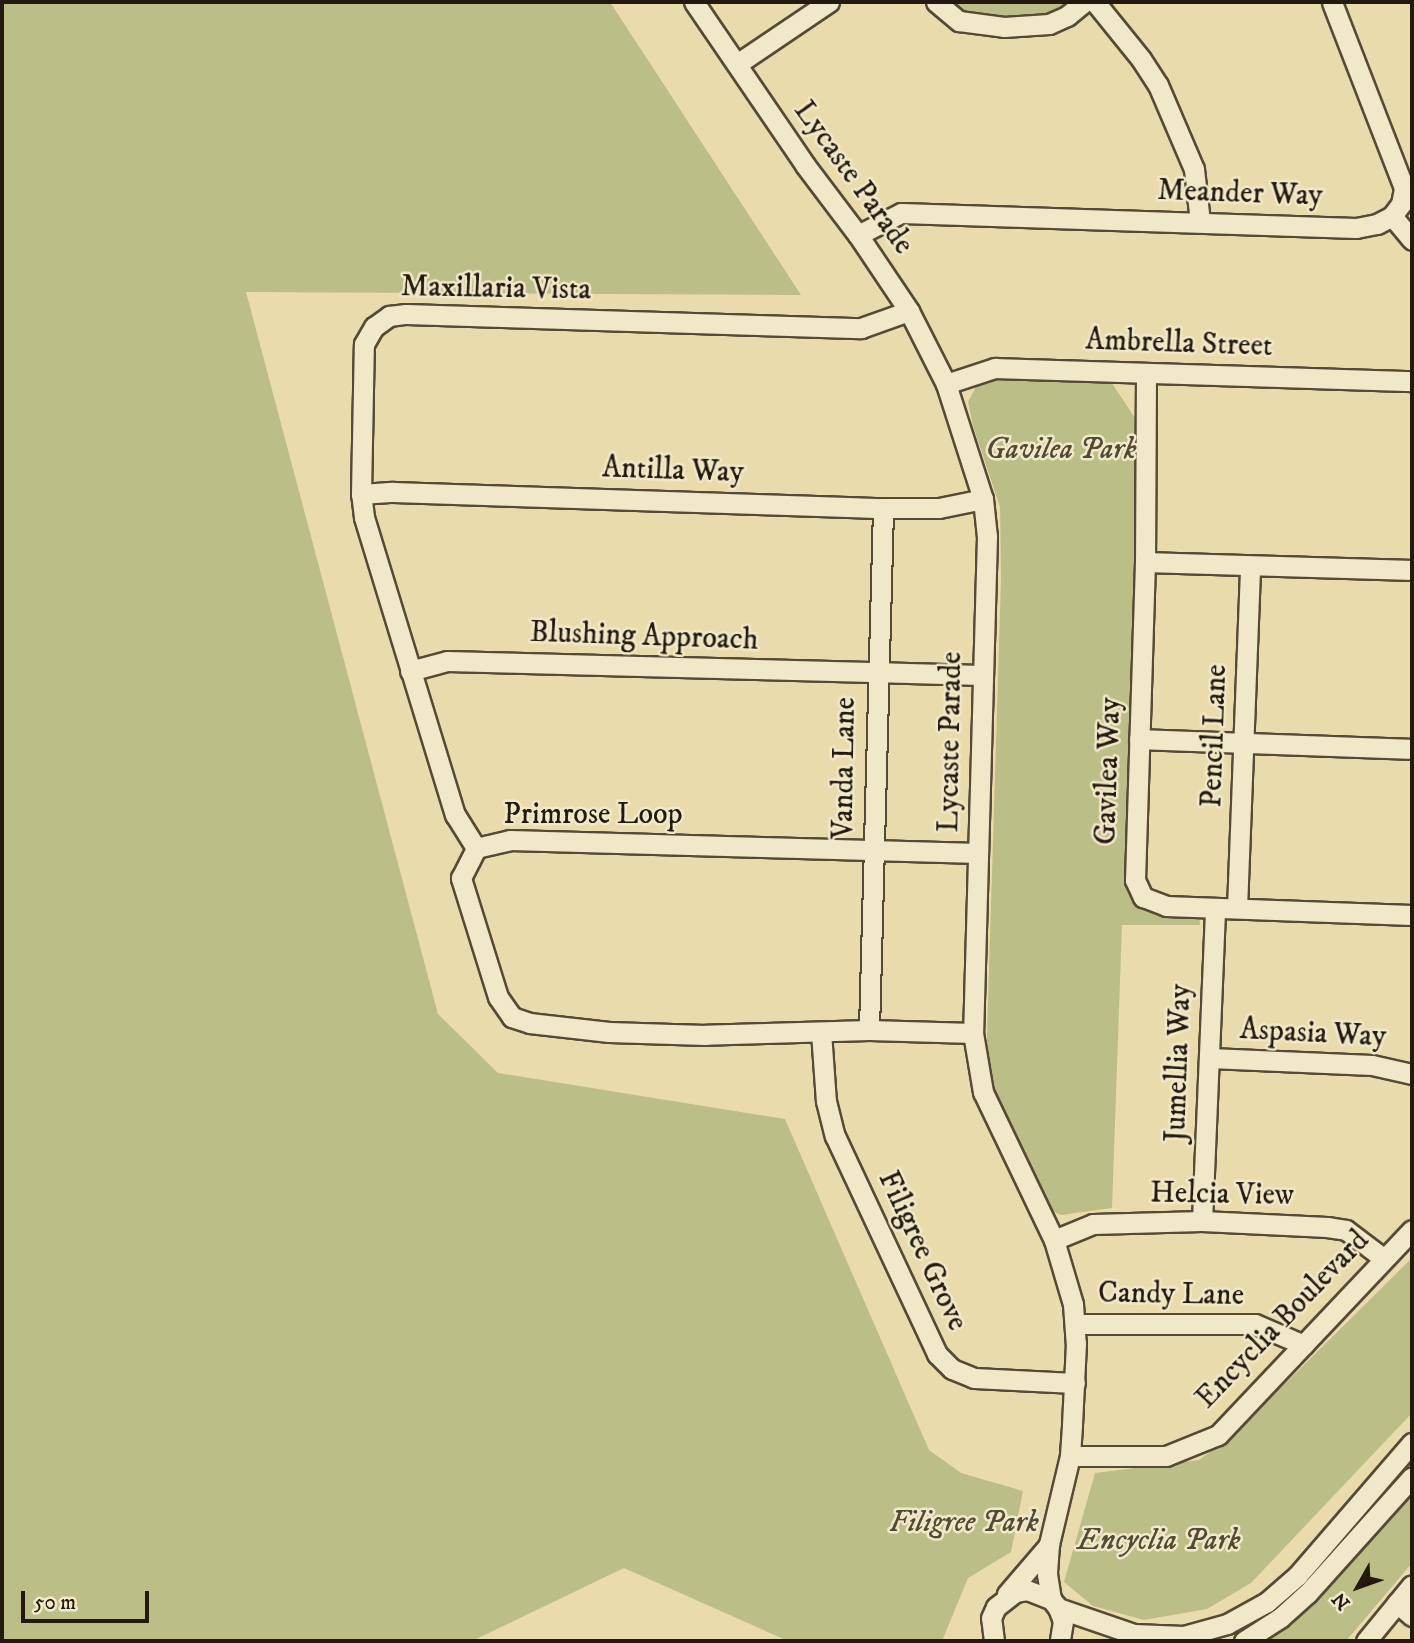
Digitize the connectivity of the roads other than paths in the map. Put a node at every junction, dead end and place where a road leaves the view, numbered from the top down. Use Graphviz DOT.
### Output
graph roads {
  1 [pos="694,2"];
  2 [pos="829,2"];
  3 [pos="936,2"];
  4 [pos="1084,2"];
  5 [pos="1095,2"];
  6 [pos="1332,2"];
  7 [pos="737,64"];
  8 [pos="1392,216"];
  9 [pos="1200,222"];
  10 [pos="858,235"];
  11 [pos="1412,240"];
  12 [pos="909,311"];
  13 [pos="1146,374"];
  14 [pos="1412,380"];
  15 [pos="946,384"];
  16 [pos="361,494"];
  17 [pos="983,499"];
  18 [pos="883,508"];
  19 [pos="1145,562"];
  20 [pos="1250,566"];
  21 [pos="1412,570"];
  22 [pos="410,671"];
  23 [pos="877,673"];
  24 [pos="982,675"];
  25 [pos="1139,739"];
  26 [pos="1244,742"];
  27 [pos="1412,750"];
  28 [pos="476,848"];
  29 [pos="873,850"];
  30 [pos="978,853"];
  31 [pos="1215,908"];
  32 [pos="1237,908"];
  33 [pos="1412,915"];
  34 [pos="869,1030"];
  35 [pos="821,1032"];
  36 [pos="973,1033"];
  37 [pos="1210,1058"];
  38 [pos="1412,1074"];
  39 [pos="1202,1221"];
  40 [pos="1412,1230"];
  41 [pos="1054,1240"];
  42 [pos="1383,1258"];
  43 [pos="1076,1324"];
  44 [pos="1304,1345"];
  45 [pos="1075,1383"];
  46 [pos="1412,1443"];
  47 [pos="1070,1457"];
  48 [pos="1412,1476"];
  49 [pos="1049,1544"];
  50 [pos="1412,1585"];
  51 [pos="1004,1598"];
  52 [pos="1055,1603"];
  53 [pos="1397,1603"];
  54 [pos="1412,1616"];
  55 [pos="991,1638"];
  56 [pos="1060,1641"];
  57 [pos="1244,1641"];
  58 [pos="1366,1641"];
  1 -- 7 [label="street, Lycaste Parade"];
  2 -- 7 [label="street"];
  3 -- 4 [label="street"];
  5 -- 9 [label="street"];
  6 -- 8 [label="street"];
  7 -- 10 [label="street, Lycaste Parade"];
  8 -- 9 [label="street, Meander Way"];
  8 -- 11 [label="street"];
  9 -- 10 [label="street, Meander Way"];
  10 -- 12 [label="street, Lycaste Parade"];
  12 -- 15 [label="street, Lycaste Parade"];
  12 -- 16 [label="street, Maxillaria Vista"];
  13 -- 14 [label="street, Ambrella Street"];
  13 -- 15 [label="street, Ambrella Street"];
  13 -- 19 [label="street, Gavilea Way"];
  15 -- 17 [label="street, Lycaste Parade"];
  16 -- 18 [label="street, Antilla Way"];
  16 -- 22 [label="street, Maxillaria Vista"];
  17 -- 18 [label="street, Antilla Way"];
  17 -- 24 [label="street, Lycaste Parade"];
  18 -- 23 [label="street, Vanda Lane"];
  19 -- 20 [label="street"];
  19 -- 25 [label="street, Gavilea Way"];
  20 -- 21 [label="street"];
  20 -- 26 [label="street, Pencil Lane"];
  22 -- 23 [label="street, Blushing Approach"];
  22 -- 28 [label="street, Maxillaria Vista"];
  23 -- 24 [label="street, Blushing Approach"];
  23 -- 29 [label="street, Vanda Lane"];
  24 -- 30 [label="street, Lycaste Parade"];
  25 -- 26 [label="street"];
  25 -- 31 [label="street, Gavilea Way"];
  26 -- 27 [label="street"];
  26 -- 32 [label="street, Pencil Lane"];
  28 -- 29 [label="street, Primrose Loop"];
  28 -- 35 [label="street, Primrose Loop"];
  29 -- 30 [label="street, Primrose Loop"];
  29 -- 34 [label="street, Vanda Lane"];
  30 -- 36 [label="street, Lycaste Parade"];
  31 -- 32 [label="street, Gavilea Way"];
  31 -- 37 [label="street, Jumellia Way"];
  32 -- 33 [label="street, Gavilea Way"];
  34 -- 35 [label="street, Primrose Loop"];
  34 -- 36 [label="street, Primrose Loop"];
  35 -- 45 [label="street, Filigree Grove"];
  36 -- 41 [label="street, Lycaste Parade"];
  37 -- 38 [label="street, Aspasia Way"];
  37 -- 39 [label="street, Jumellia Way"];
  39 -- 41 [label="street, Helcia View"];
  39 -- 42 [label="street, Helcia View"];
  40 -- 42 [label="street, Encyclia Boulevard"];
  41 -- 43 [label="street, Lycaste Parade"];
  42 -- 44 [label="street, Encyclia Boulevard"];
  43 -- 44 [label="street, Candy Lane"];
  43 -- 45 [label="street, Lycaste Parade"];
  44 -- 47 [label="street, Encyclia Boulevard"];
  45 -- 47 [label="street, Lycaste Parade"];
  46 -- 52 [label="street"];
  47 -- 49 [label="street, Lycaste Parade"];
  48 -- 57 [label="street"];
  49 -- 51 [label="street, Lycaste Parade"];
  49 -- 52 [label="street, Lycaste Parade"];
  50 -- 53 [label="street"];
  51 -- 52 [label="street"];
  51 -- 55 [label="street, Lycaste Parade"];
  52 -- 56 [label="street, Lycaste Parade"];
  53 -- 54 [label="street"];
  53 -- 58 [label="street"];
}
